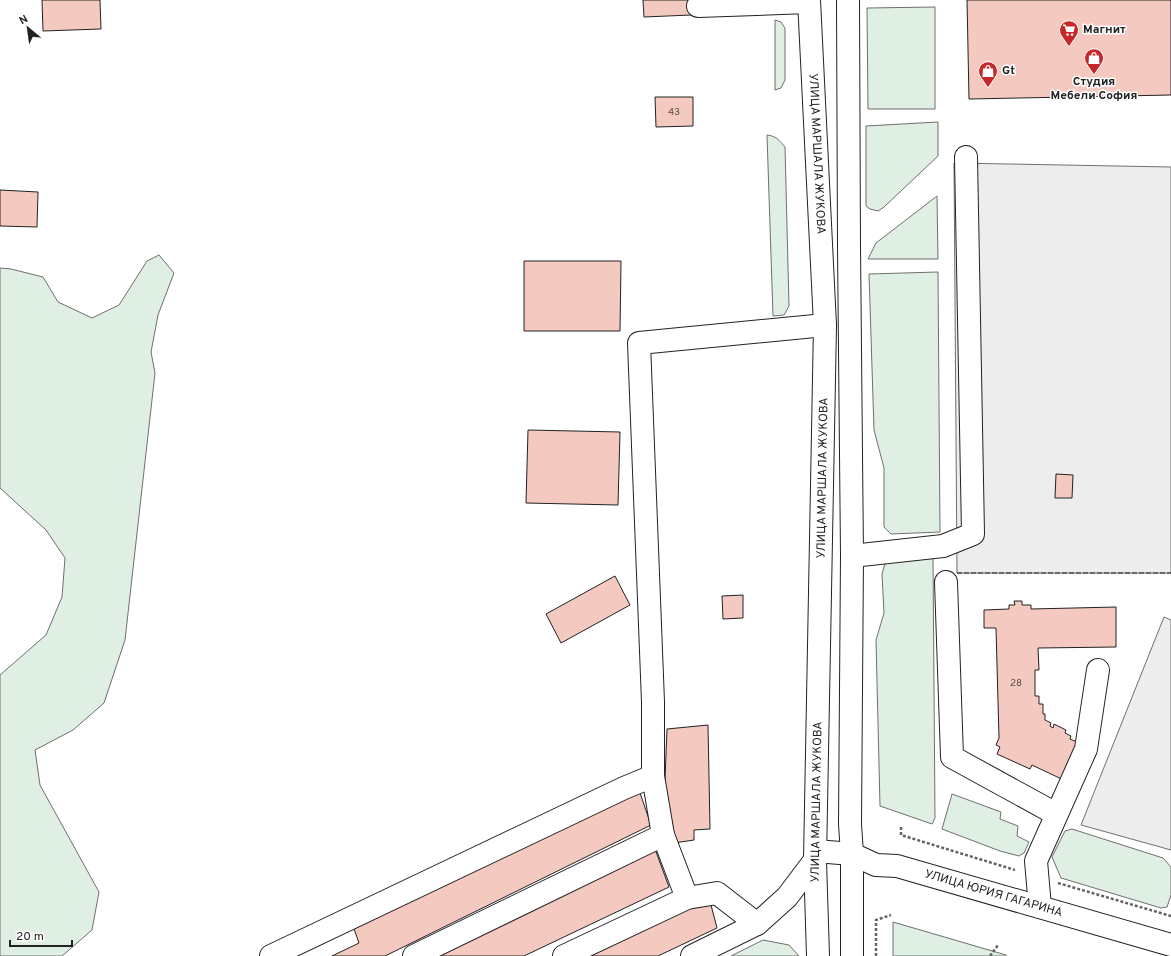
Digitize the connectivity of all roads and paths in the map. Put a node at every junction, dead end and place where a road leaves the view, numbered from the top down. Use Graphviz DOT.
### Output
graph roads {
  1 [pos="848,0"];
  2 [pos="809,1"];
  3 [pos="698,6"];
  4 [pos="966,157"];
  5 [pos="825,325"];
  6 [pos="852,556"];
  7 [pos="946,582"];
  8 [pos="1098,670"];
  9 [pos="653,776"];
  10 [pos="1056,814"];
  11 [pos="901,827"];
  12 [pos="663,834"];
  13 [pos="901,836"];
  14 [pos="852,854"];
  15 [pos="816,856"];
  16 [pos="687,898"];
  17 [pos="1040,907"];
  18 [pos="891,915"];
  19 [pos="757,924"];
  20 [pos="998,945"];
  21 [pos="1171,945"];
  22 [pos="271,956"];
  23 [pos="414,956"];
  24 [pos="564,956"];
  25 [pos="692,956"];
  26 [pos="818,956"];
  27 [pos="852,956"];
  28 [pos="876,956"];
  29 [pos="990,956"];
  1 -- 6 [label="main road"];
  2 -- 3 [label="main road"];
  2 -- 5 [label="main road, УЛИЦА МАРШАЛА ЖУКОВА"];
  4 -- 6 [label="main road"];
  5 -- 9 [label="main road"];
  5 -- 15 [label="main road, УЛИЦА МАРШАЛА ЖУКОВА"];
  6 -- 14 [label="main road"];
  7 -- 10 [label="main road"];
  8 -- 10 [label="main road"];
  9 -- 12 [label="main road"];
  9 -- 22 [label="main road"];
  10 -- 17 [label="main road"];
  11 -- 13 [label="path"];
  12 -- 16 [label="main road"];
  12 -- 23 [label="main road"];
  14 -- 15 [label="main road, УЛИЦА ЮРИЯ ГАГАРИНА"];
  14 -- 17 [label="main road, УЛИЦА ЮРИЯ ГАГАРИНА"];
  14 -- 27 [label="main road"];
  15 -- 19 [label="main road"];
  15 -- 26 [label="main road, УЛИЦА МАРШАЛА ЖУКОВА"];
  16 -- 19 [label="main road"];
  16 -- 24 [label="main road"];
  17 -- 21 [label="main road, УЛИЦА ЮРИЯ ГАГАРИНА"];
  18 -- 28 [label="path"];
  19 -- 25 [label="main road"];
  20 -- 29 [label="path"];
}
